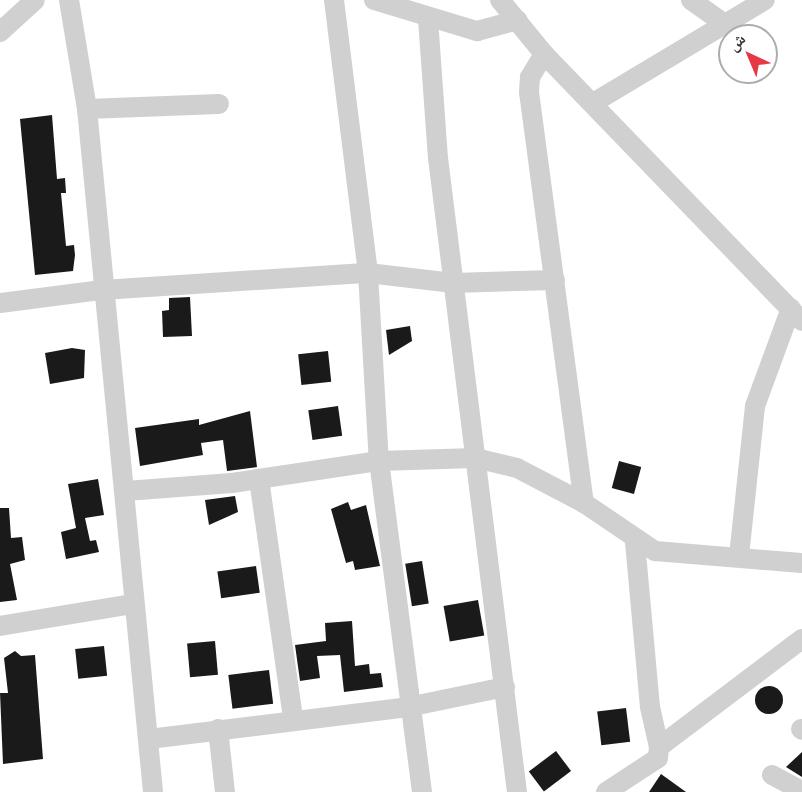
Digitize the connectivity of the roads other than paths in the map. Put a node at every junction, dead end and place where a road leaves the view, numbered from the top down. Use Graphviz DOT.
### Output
graph roads {
  1 [pos="35,0"];
  2 [pos="69,0"];
  3 [pos="334,0"];
  4 [pos="374,0"];
  5 [pos="500,0"];
  6 [pos="691,0"];
  7 [pos="765,0"];
  8 [pos="428,18"];
  9 [pos="518,20"];
  10 [pos="725,24"];
  11 [pos="728,24"];
  12 [pos="718,30"];
  13 [pos="0,32"];
  14 [pos="544,54"];
  15 [pos="593,103"];
  16 [pos="219,104"];
  17 [pos="87,109"];
  18 [pos="368,273"];
  19 [pos="555,280"];
  20 [pos="453,283"];
  21 [pos="102,290"];
  22 [pos="0,303"];
  23 [pos="796,314"];
  24 [pos="475,458"];
  25 [pos="379,461"];
  26 [pos="259,479"];
  27 [pos="126,491"];
  28 [pos="584,503"];
  29 [pos="635,541"];
  30 [pos="739,556"];
  31 [pos="802,563"];
  32 [pos="133,603"];
  33 [pos="0,626"];
  34 [pos="802,639"];
  35 [pos="505,687"];
  36 [pos="408,707"];
  37 [pos="293,718"];
  38 [pos="218,729"];
  39 [pos="149,739"];
  40 [pos="659,747"];
  41 [pos="772,775"];
  42 [pos="802,791"];
  43 [pos="153,792"];
  44 [pos="225,792"];
  45 [pos="422,792"];
  46 [pos="517,792"];
  47 [pos="606,792"];
  1 -- 13 [label="street"];
  2 -- 17 [label="street"];
  3 -- 18 [label="street"];
  4 -- 8 [label="street"];
  5 -- 9 [label="street"];
  6 -- 10 [label="street"];
  7 -- 11 [label="street"];
  8 -- 9 [label="street"];
  8 -- 20 [label="street"];
  9 -- 14 [label="street"];
  12 -- 15 [label="street"];
  14 -- 15 [label="street"];
  14 -- 19 [label="street"];
  15 -- 23 [label="street"];
  16 -- 17 [label="street"];
  17 -- 21 [label="street"];
  18 -- 20 [label="street"];
  18 -- 21 [label="street"];
  18 -- 25 [label="street"];
  19 -- 20 [label="street"];
  19 -- 28 [label="street"];
  20 -- 24 [label="street"];
  21 -- 22 [label="street"];
  21 -- 27 [label="street"];
  23 -- 30 [label="street"];
  24 -- 25 [label="street"];
  24 -- 28 [label="street"];
  24 -- 35 [label="street"];
  25 -- 26 [label="street"];
  25 -- 36 [label="street"];
  26 -- 27 [label="street"];
  26 -- 37 [label="street"];
  27 -- 32 [label="street"];
  28 -- 29 [label="street"];
  29 -- 30 [label="street"];
  29 -- 40 [label="street"];
  30 -- 31 [label="street"];
  32 -- 33 [label="street"];
  32 -- 39 [label="street"];
  34 -- 40 [label="street"];
  35 -- 36 [label="street"];
  35 -- 46 [label="street"];
  36 -- 37 [label="street"];
  36 -- 45 [label="street"];
  37 -- 38 [label="street"];
  38 -- 39 [label="street"];
  38 -- 44 [label="street"];
  39 -- 43 [label="street"];
  40 -- 47 [label="street"];
  41 -- 42 [label="street"];
}
